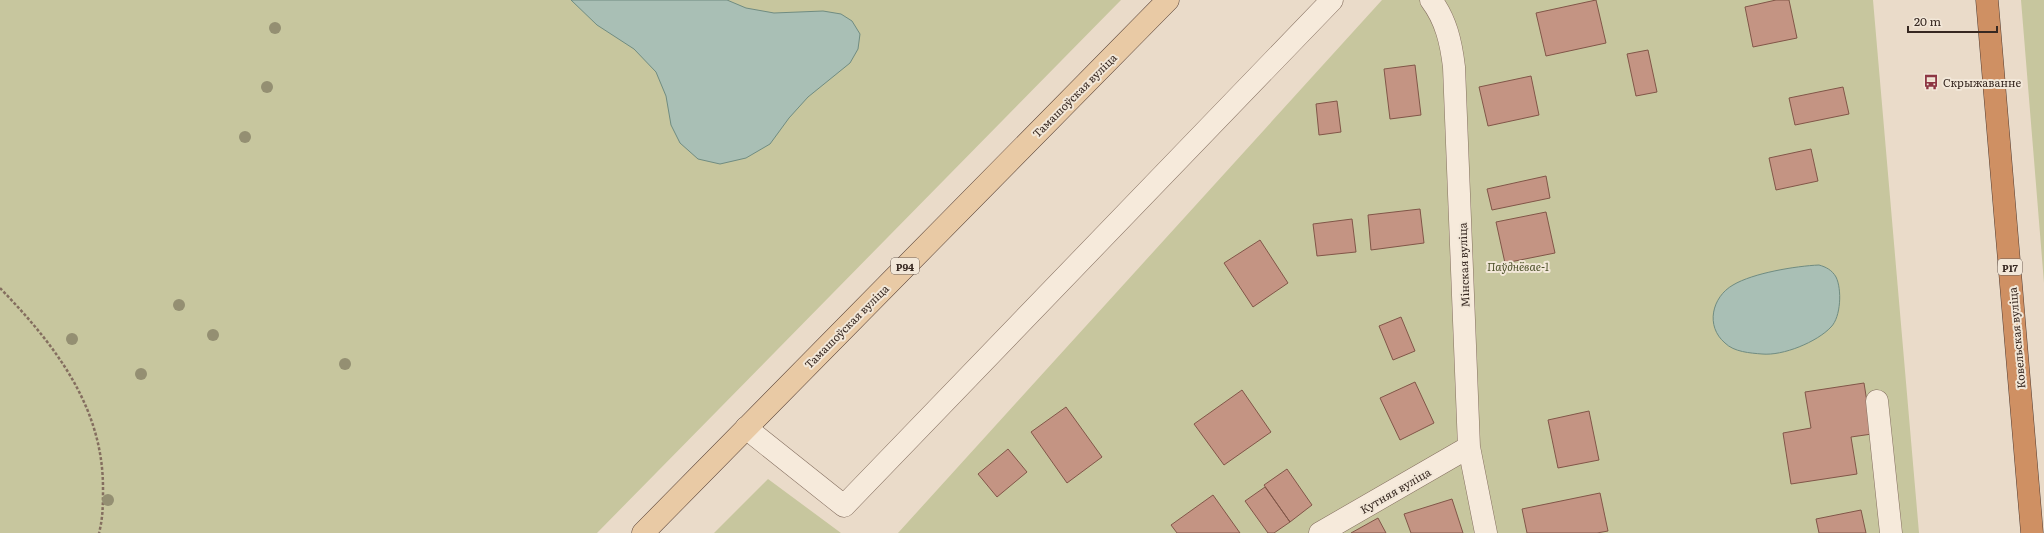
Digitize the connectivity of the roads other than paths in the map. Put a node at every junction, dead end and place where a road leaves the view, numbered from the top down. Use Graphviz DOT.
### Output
graph roads {
  1 [pos="1168,0"];
  2 [pos="1332,0"];
  3 [pos="1431,0"];
  4 [pos="1987,0"];
  5 [pos="1878,401"];
  6 [pos="746,428"];
  7 [pos="1469,447"];
  8 [pos="643,533"];
  9 [pos="1320,533"];
  10 [pos="1486,533"];
  11 [pos="1891,533"];
  12 [pos="2032,533"];
  1 -- 6 [label="main road, Тамашоўская вуліца / Р94"];
  2 -- 6 [label="lane"];
  3 -- 7 [label="lane, Мінская вуліца"];
  4 -- 12 [label="highway, Ковельская вуліца / Р17"];
  5 -- 11 [label="lane"];
  6 -- 8 [label="main road, Тамашоўская вуліца / Р94"];
  7 -- 9 [label="lane, Кутняя вуліца"];
  7 -- 10 [label="lane, Мінская вуліца"];
}
